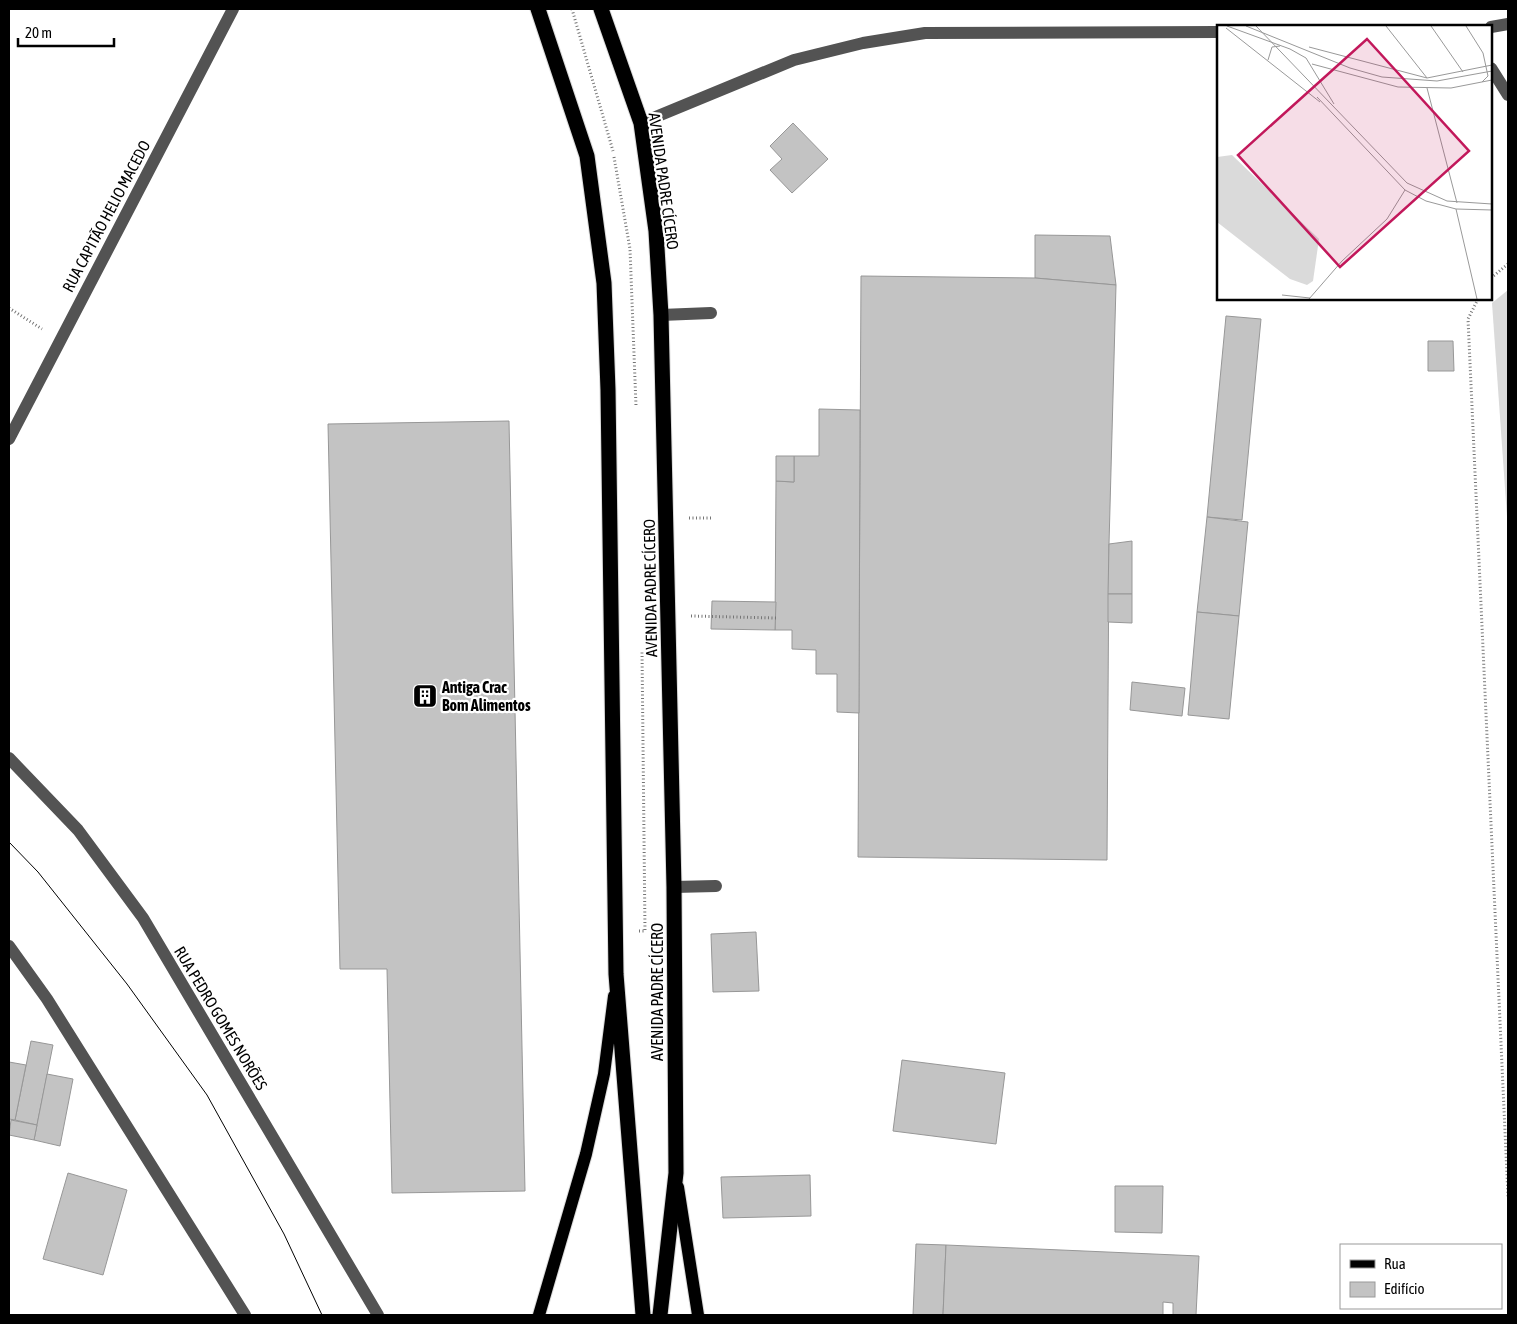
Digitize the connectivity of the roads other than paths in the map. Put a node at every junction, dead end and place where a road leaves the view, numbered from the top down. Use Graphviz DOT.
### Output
graph roads {
  1 [pos="233,9"];
  2 [pos="538,9"];
  3 [pos="601,9"];
  4 [pos="1508,24"];
  5 [pos="1492,27"];
  6 [pos="1217,32"];
  7 [pos="1492,70"];
  8 [pos="1508,95"];
  9 [pos="641,123"];
  10 [pos="711,312"];
  11 [pos="661,315"];
  12 [pos="9,439"];
  13 [pos="9,758"];
  14 [pos="716,886"];
  15 [pos="674,888"];
  16 [pos="9,946"];
  17 [pos="616,974"];
  18 [pos="676,1174"];
  19 [pos="245,1315"];
  20 [pos="378,1315"];
  21 [pos="539,1315"];
  22 [pos="642,1315"];
  23 [pos="660,1315"];
  24 [pos="698,1315"];
  1 -- 12 [label="street, RUA CAPITÃO HELIO MACEDO"];
  2 -- 17 [label="highway"];
  3 -- 9 [label="highway, AVENIDA PADRE CÍCERO"];
  4 -- 5 [label="street"];
  6 -- 9 [label="street"];
  7 -- 8 [label="street"];
  9 -- 11 [label="highway, AVENIDA PADRE CÍCERO"];
  10 -- 11 [label="street"];
  11 -- 15 [label="highway, AVENIDA PADRE CÍCERO"];
  13 -- 20 [label="street, RUA PEDRO GOMES NORÕES"];
  14 -- 15 [label="street"];
  15 -- 18 [label="highway, AVENIDA PADRE CÍCERO"];
  16 -- 19 [label="street"];
  17 -- 21 [label="main road"];
  17 -- 22 [label="highway"];
  18 -- 23 [label="highway, AVENIDA PADRE CÍCERO"];
  18 -- 24 [label="main road, AVENIDA PADRE CÍCERO"];
}
